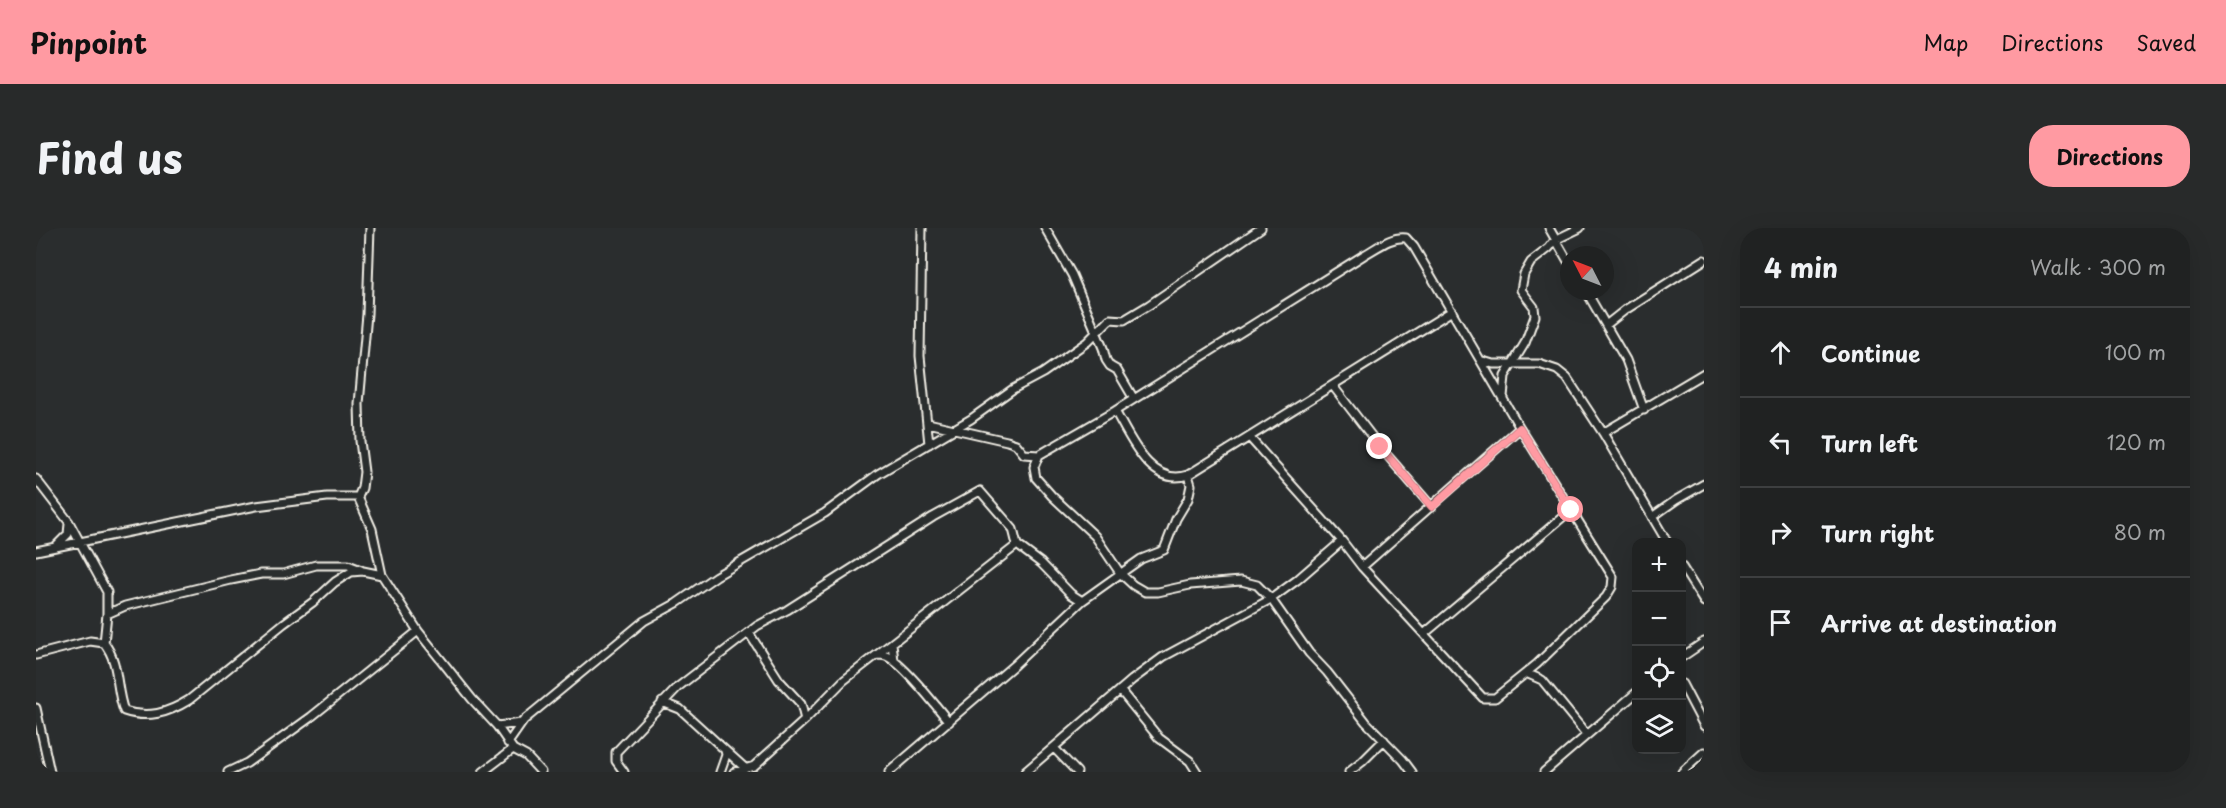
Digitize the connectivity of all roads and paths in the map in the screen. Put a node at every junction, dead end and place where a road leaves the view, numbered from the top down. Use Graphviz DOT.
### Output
graph roads {
  1 [pos="370,228"];
  2 [pos="922,228"];
  3 [pos="1045,228"];
  4 [pos="1261,228"];
  5 [pos="1548,228"];
  6 [pos="1580,228"];
  7 [pos="1568,234"];
  8 [pos="1555,240"];
  9 [pos="1563,246"];
  10 [pos="1560,248"];
  11 [pos="1704,260"];
  12 [pos="1591,300"];
  13 [pos="1452,311"];
  14 [pos="1606,325"];
  15 [pos="1096,333"];
  16 [pos="1483,361"];
  17 [pos="1511,364"];
  18 [pos="1704,373"];
  19 [pos="1333,386"];
  20 [pos="1503,397"];
  21 [pos="1134,399"];
  22 [pos="1644,410"];
  23 [pos="1114,411"];
  24 [pos="928,423"];
  25 [pos="1520,428"];
  26 [pos="951,430"];
  27 [pos="1603,433"];
  28 [pos="1250,438"];
  29 [pos="929,444"];
  30 [pos="1024,454"];
  31 [pos="1040,455"];
  32 [pos="1034,467"];
  33 [pos="1188,475"];
  34 [pos="36,479"];
  35 [pos="1703,489"];
  36 [pos="358,497"];
  37 [pos="1432,507"];
  38 [pos="1571,510"];
  39 [pos="1652,517"];
  40 [pos="69,522"];
  41 [pos="1664,538"];
  42 [pos="1342,541"];
  43 [pos="81,542"];
  44 [pos="1017,545"];
  45 [pos="54,547"];
  46 [pos="36,551"];
  47 [pos="1362,567"];
  48 [pos="363,571"];
  49 [pos="1120,573"];
  50 [pos="1686,573"];
  51 [pos="382,575"];
  52 [pos="1271,599"];
  53 [pos="1082,601"];
  54 [pos="1704,602"];
  55 [pos="107,614"];
  56 [pos="418,631"];
  57 [pos="749,633"];
  58 [pos="1424,634"];
  59 [pos="1704,642"];
  60 [pos="104,643"];
  61 [pos="892,643"];
  62 [pos="1686,654"];
  63 [pos="36,655"];
  64 [pos="877,655"];
  65 [pos="894,661"];
  66 [pos="1526,673"];
  67 [pos="675,690"];
  68 [pos="1120,690"];
  69 [pos="1686,692"];
  70 [pos="1632,696"];
  71 [pos="662,702"];
  72 [pos="677,707"];
  73 [pos="36,708"];
  74 [pos="805,720"];
  75 [pos="949,722"];
  76 [pos="522,723"];
  77 [pos="496,726"];
  78 [pos="1704,726"];
  79 [pos="1587,735"];
  80 [pos="1384,740"];
  81 [pos="510,746"];
  82 [pos="1054,748"];
  83 [pos="725,750"];
  84 [pos="1704,752"];
  85 [pos="746,768"];
  86 [pos="239,769"];
  87 [pos="894,770"];
  88 [pos="50,772"];
  89 [pos="228,772"];
  90 [pos="483,772"];
  91 [pos="541,772"];
  92 [pos="624,772"];
  93 [pos="720,772"];
  94 [pos="734,772"];
  95 [pos="1025,772"];
  96 [pos="1077,772"];
  97 [pos="1197,772"];
  98 [pos="1349,772"];
  99 [pos="1412,772"];
  100 [pos="1544,772"];
  101 [pos="1682,772"];
  1 -- 36 [label="street"];
  2 -- 24 [label="street"];
  3 -- 15 [label="street"];
  4 -- 15 [label="street"];
  5 -- 8 [label="street"];
  6 -- 7 [label="street"];
  7 -- 8 [label="street"];
  7 -- 9 [label="street"];
  8 -- 10 [label="street"];
  8 -- 17 [label="street"];
  11 -- 14 [label="street"];
  12 -- 14 [label="street"];
  13 -- 16 [label="street"];
  13 -- 19 [label="street"];
  13 -- 21 [label="street"];
  14 -- 22 [label="street"];
  15 -- 21 [label="street"];
  15 -- 26 [label="street"];
  16 -- 17 [label="street"];
  16 -- 20 [label="street"];
  17 -- 20 [label="street"];
  17 -- 27 [label="street"];
  18 -- 22 [label="street"];
  19 -- 28 [label="street"];
  19 -- 37 [label="street"];
  20 -- 25 [label="street"];
  21 -- 23 [label="street"];
  22 -- 27 [label="street"];
  23 -- 31 [label="street"];
  23 -- 33 [label="street"];
  24 -- 26 [label="street"];
  24 -- 29 [label="street"];
  25 -- 37 [label="street"];
  25 -- 38 [label="street"];
  26 -- 29 [label="street"];
  26 -- 30 [label="street"];
  27 -- 39 [label="street"];
  28 -- 33 [label="street"];
  28 -- 42 [label="street"];
  29 -- 76 [label="street"];
  30 -- 31 [label="street"];
  30 -- 32 [label="street"];
  31 -- 32 [label="street"];
  32 -- 49 [label="street"];
  33 -- 49 [label="street"];
  34 -- 40 [label="street"];
  35 -- 39 [label="street"];
  36 -- 43 [label="street"];
  36 -- 51 [label="street"];
  37 -- 47 [label="street"];
  38 -- 58 [label="street"];
  38 -- 66 [label="street"];
  39 -- 41 [label="street"];
  40 -- 43 [label="street"];
  40 -- 45 [label="street"];
  42 -- 47 [label="street"];
  42 -- 52 [label="street"];
  43 -- 45 [label="street"];
  43 -- 55 [label="street"];
  44 -- 53 [label="street"];
  44 -- 57 [label="street"];
  44 -- 61 [label="street"];
  45 -- 46 [label="street"];
  47 -- 58 [label="street"];
  48 -- 51 [label="street"];
  48 -- 55 [label="street"];
  48 -- 60 [label="street"];
  49 -- 52 [label="street"];
  49 -- 53 [label="street"];
  50 -- 54 [label="street"];
  51 -- 56 [label="street"];
  52 -- 68 [label="street"];
  52 -- 80 [label="street"];
  53 -- 75 [label="street"];
  55 -- 60 [label="street"];
  56 -- 77 [label="street"];
  56 -- 86 [label="street"];
  57 -- 67 [label="street"];
  57 -- 74 [label="street"];
  58 -- 66 [label="street"];
  59 -- 62 [label="street"];
  60 -- 63 [label="street"];
  61 -- 64 [label="street"];
  61 -- 65 [label="street"];
  64 -- 65 [label="street"];
  64 -- 74 [label="street"];
  65 -- 75 [label="street"];
  66 -- 79 [label="street"];
  67 -- 71 [label="street"];
  67 -- 72 [label="street"];
  68 -- 82 [label="street"];
  68 -- 97 [label="street"];
  69 -- 78 [label="street"];
  70 -- 79 [label="street"];
  71 -- 72 [label="street"];
  71 -- 92 [label="street"];
  72 -- 83 [label="street"];
  73 -- 88 [label="street"];
  74 -- 85 [label="street"];
  75 -- 87 [label="street"];
  76 -- 77 [label="street"];
  76 -- 81 [label="street"];
  77 -- 81 [label="street"];
  79 -- 100 [label="street"];
  80 -- 98 [label="street"];
  80 -- 99 [label="street"];
  81 -- 90 [label="street"];
  81 -- 91 [label="street"];
  82 -- 95 [label="street"];
  82 -- 96 [label="street"];
  83 -- 85 [label="street"];
  83 -- 93 [label="street"];
  84 -- 101 [label="street"];
  85 -- 94 [label="street"];
  86 -- 89 [label="street"];
}
